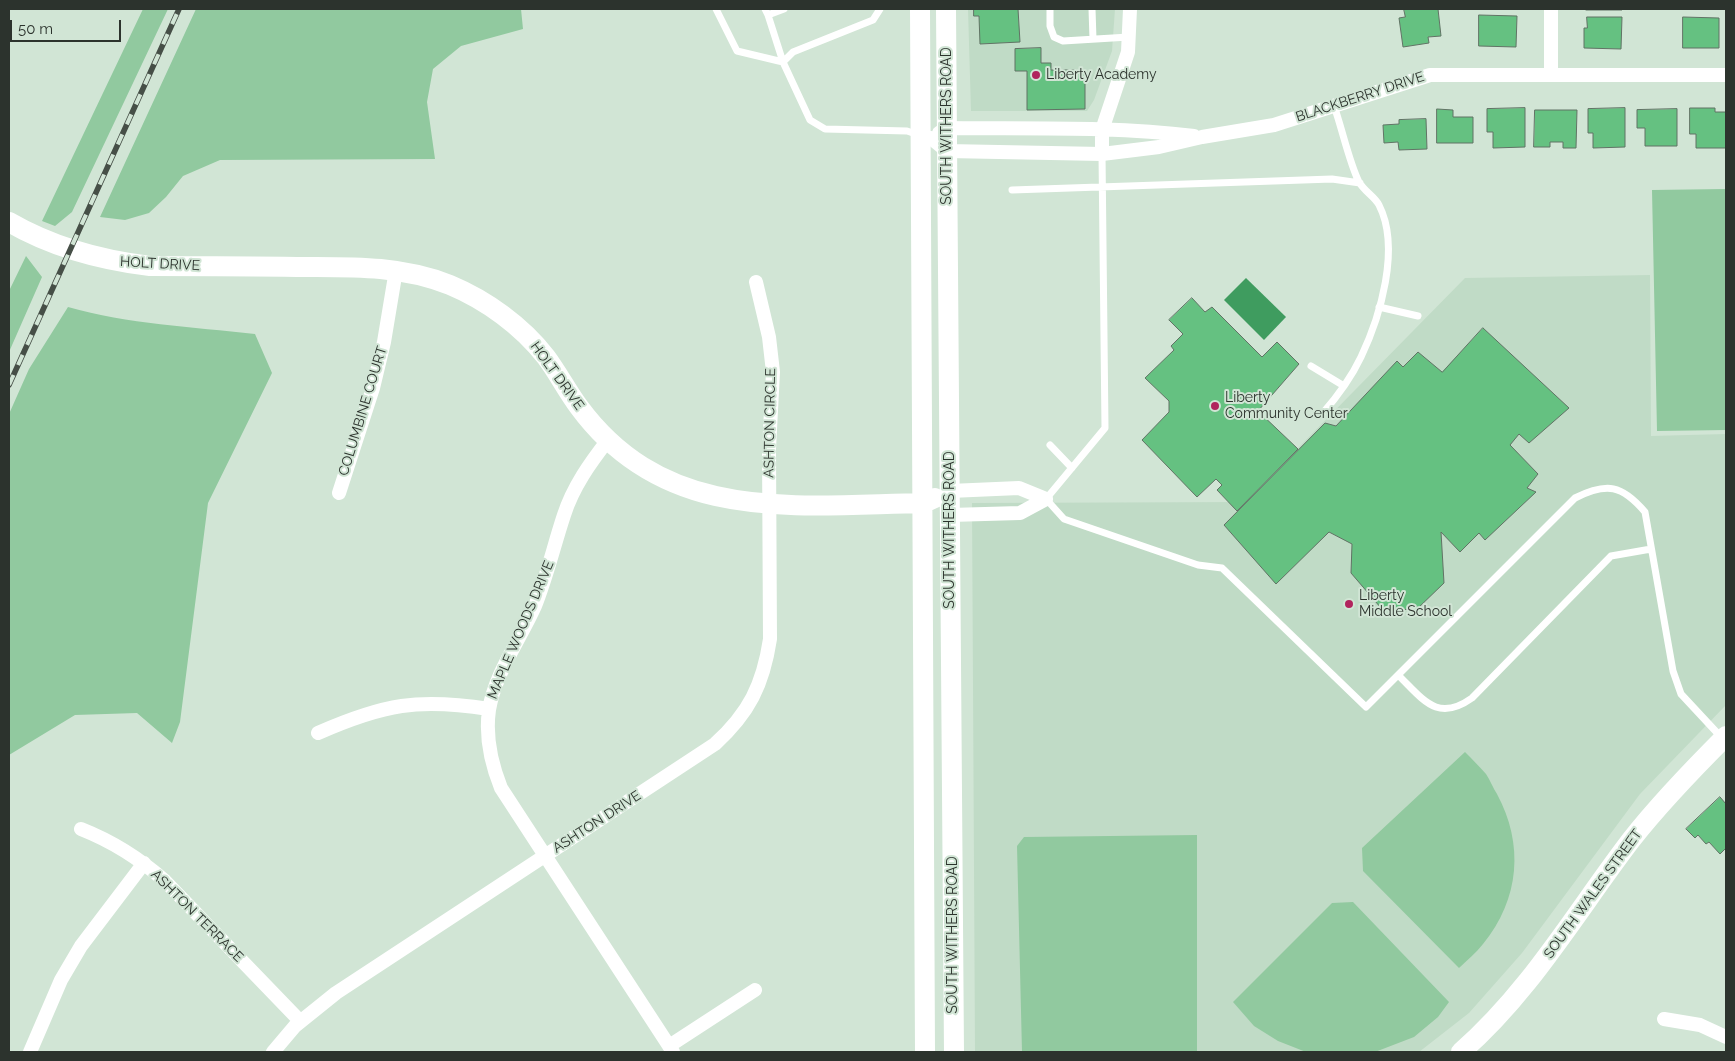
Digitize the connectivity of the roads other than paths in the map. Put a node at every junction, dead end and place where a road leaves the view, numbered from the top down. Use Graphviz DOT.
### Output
graph roads {
  1 [pos="716,9"];
  2 [pos="784,9"];
  3 [pos="880,9"];
  4 [pos="920,9"];
  5 [pos="946,9"];
  6 [pos="1050,9"];
  7 [pos="1092,9"];
  8 [pos="1130,9"];
  9 [pos="1551,9"];
  10 [pos="766,12"];
  11 [pos="1130,36"];
  12 [pos="1093,39"];
  13 [pos="783,62"];
  14 [pos="1551,75"];
  15 [pos="1726,75"];
  16 [pos="1334,106"];
  17 [pos="1102,130"];
  18 [pos="933,134"];
  19 [pos="1202,137"];
  20 [pos="947,151"];
  21 [pos="1102,154"];
  22 [pos="1360,183"];
  23 [pos="1101,187"];
  24 [pos="1012,190"];
  25 [pos="9,222"];
  26 [pos="396,270"];
  27 [pos="756,282"];
  28 [pos="1379,307"];
  29 [pos="1418,316"];
  30 [pos="1311,366"];
  31 [pos="1344,386"];
  32 [pos="1322,414"];
  33 [pos="608,440"];
  34 [pos="1050,445"];
  35 [pos="1072,468"];
  36 [pos="950,491"];
  37 [pos="339,493"];
  38 [pos="1046,499"];
  39 [pos="924,503"];
  40 [pos="769,504"];
  41 [pos="950,515"];
  42 [pos="1652,550"];
  43 [pos="1398,675"];
  44 [pos="489,709"];
  45 [pos="318,733"];
  46 [pos="1725,740"];
  47 [pos="81,829"];
  48 [pos="545,856"];
  49 [pos="144,863"];
  50 [pos="755,990"];
  51 [pos="1664,1019"];
  52 [pos="300,1021"];
  53 [pos="1726,1037"];
  54 [pos="671,1049"];
  55 [pos="30,1052"];
  56 [pos="273,1052"];
  57 [pos="925,1052"];
  58 [pos="954,1052"];
  59 [pos="1461,1052"];
  1 -- 13 [label="lane"];
  2 -- 10 [label="lane"];
  3 -- 13 [label="lane"];
  4 -- 18 [label="main road, SOUTH WITHERS ROAD"];
  5 -- 18 [label="main road, SOUTH WITHERS ROAD"];
  6 -- 12 [label="lane"];
  7 -- 12 [label="lane"];
  8 -- 11 [label="street"];
  9 -- 14 [label="street"];
  10 -- 13 [label="lane"];
  11 -- 12 [label="lane"];
  11 -- 17 [label="street"];
  13 -- 18 [label="lane"];
  14 -- 15 [label="street, BLACKBERRY DRIVE"];
  14 -- 16 [label="street, BLACKBERRY DRIVE"];
  16 -- 19 [label="street, BLACKBERRY DRIVE"];
  16 -- 22 [label="lane"];
  17 -- 18 [label="street, BLACKBERRY DRIVE"];
  17 -- 19 [label="street, BLACKBERRY DRIVE"];
  17 -- 21 [label="street"];
  18 -- 20 [label="main road, SOUTH WITHERS ROAD"];
  18 -- 39 [label="main road, SOUTH WITHERS ROAD"];
  19 -- 21 [label="street, BLACKBERRY DRIVE"];
  20 -- 21 [label="street, BLACKBERRY DRIVE"];
  20 -- 36 [label="main road, SOUTH WITHERS ROAD"];
  21 -- 23 [label="lane"];
  22 -- 23 [label="lane"];
  22 -- 28 [label="lane"];
  23 -- 24 [label="lane"];
  23 -- 35 [label="lane"];
  25 -- 26 [label="main road, HOLT DRIVE"];
  26 -- 33 [label="main road, HOLT DRIVE"];
  26 -- 37 [label="street, COLUMBINE COURT"];
  27 -- 40 [label="street, ASHTON CIRCLE"];
  28 -- 29 [label="lane"];
  28 -- 31 [label="lane"];
  30 -- 31 [label="lane"];
  31 -- 32 [label="lane"];
  33 -- 40 [label="main road, HOLT DRIVE"];
  33 -- 44 [label="street, MAPLE WOODS DRIVE"];
  34 -- 35 [label="lane"];
  35 -- 38 [label="lane"];
  36 -- 38 [label="street, HOLT DRIVE"];
  36 -- 39 [label="main road, HOLT DRIVE"];
  36 -- 41 [label="main road, SOUTH WITHERS ROAD"];
  38 -- 41 [label="street, HOLT DRIVE"];
  38 -- 43 [label="lane"];
  39 -- 40 [label="main road, HOLT DRIVE"];
  39 -- 41 [label="main road, HOLT DRIVE"];
  39 -- 57 [label="main road, SOUTH WITHERS ROAD"];
  40 -- 48 [label="street, ASHTON DRIVE"];
  41 -- 58 [label="main road, SOUTH WITHERS ROAD"];
  42 -- 43 [label="lane"];
  42 -- 43 [label="lane"];
  42 -- 46 [label="lane"];
  44 -- 45 [label="street"];
  44 -- 48 [label="street, MAPLE WOODS DRIVE"];
  46 -- 59 [label="main road, SOUTH WALES STREET"];
  47 -- 49 [label="street, ASHTON TERRACE"];
  48 -- 52 [label="street, ASHTON DRIVE"];
  48 -- 54 [label="street, MAPLE WOODS DRIVE"];
  49 -- 52 [label="street, ASHTON TERRACE"];
  49 -- 55 [label="street"];
  50 -- 54 [label="street"];
  51 -- 53 [label="street"];
  52 -- 56 [label="street, ASHTON DRIVE"];
}
